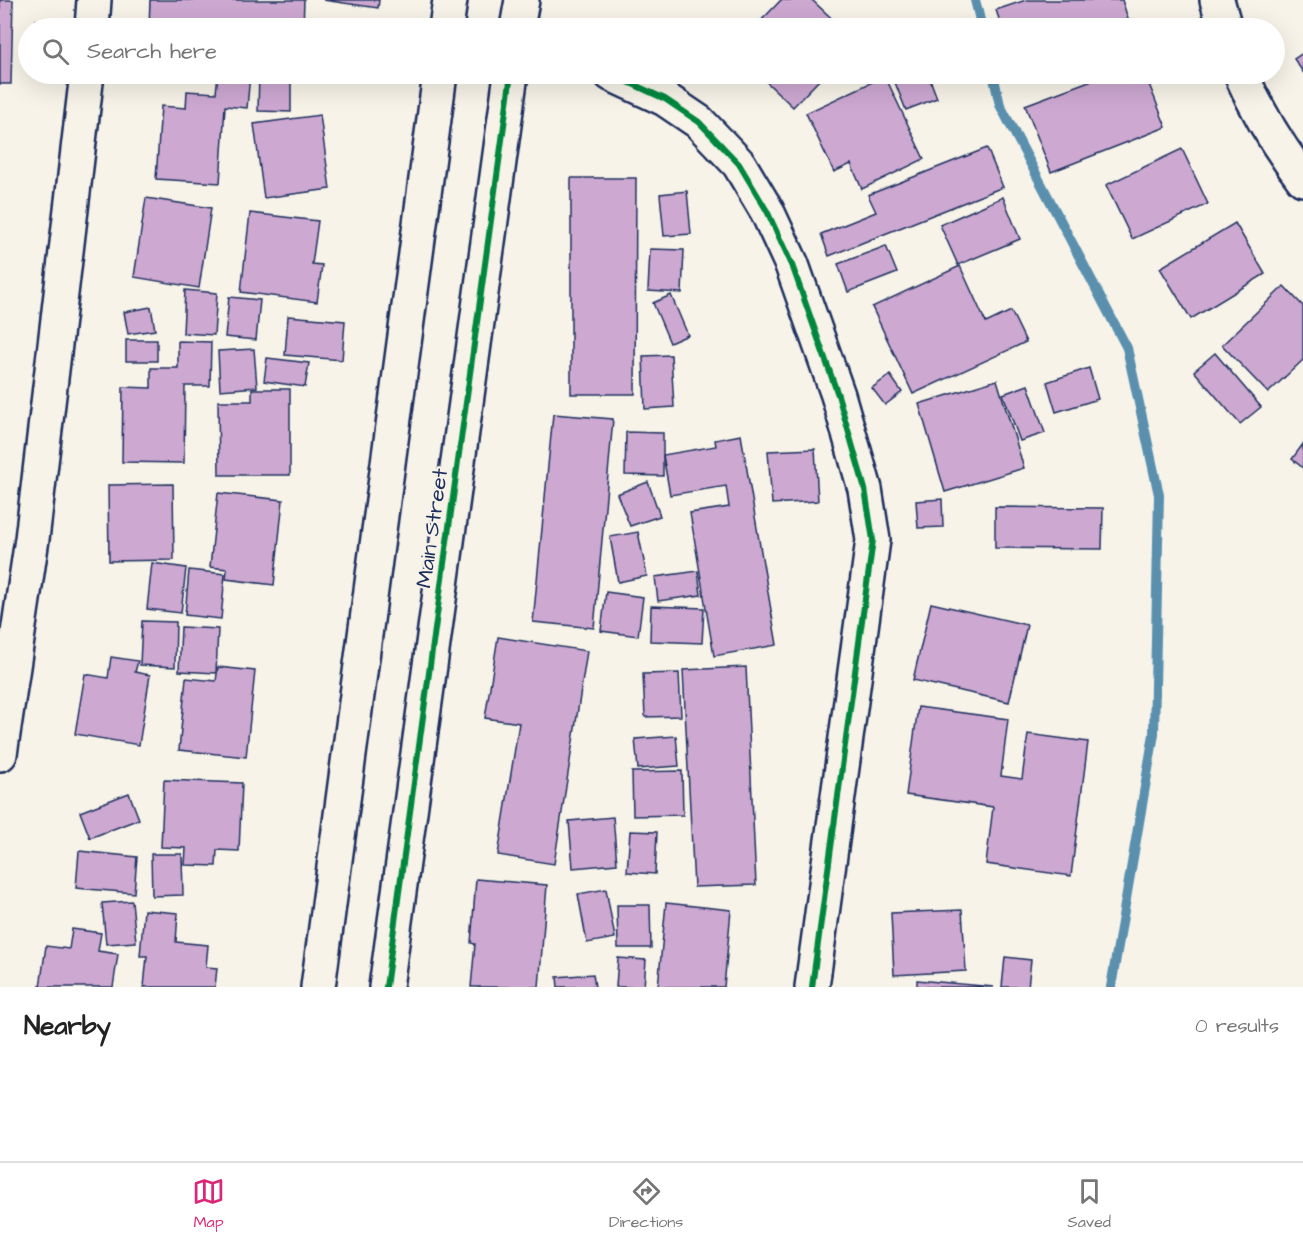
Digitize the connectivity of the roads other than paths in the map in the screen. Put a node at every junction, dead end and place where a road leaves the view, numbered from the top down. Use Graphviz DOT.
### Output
graph roads {
  1 [pos="94,0"];
  2 [pos="450,0"];
  3 [pos="522,0"];
  4 [pos="1217,0"];
  5 [pos="93,18"];
  6 [pos="447,18"];
  7 [pos="519,18"];
  8 [pos="1222,18"];
  9 [pos="86,84"];
  10 [pos="439,84"];
  11 [pos="510,84"];
  12 [pos="633,84"];
  13 [pos="1245,84"];
  14 [pos="1303,179"];
  15 [pos="0,754"];
  16 [pos="318,987"];
  17 [pos="386,987"];
  18 [pos="812,987"];
  1 -- 5 [label="street"];
  2 -- 6 [label="street"];
  3 -- 7 [label="street"];
  4 -- 8 [label="street"];
  9 -- 15 [label="street"];
  10 -- 16 [label="street"];
  11 -- 17 [label="street, Main Street"];
  12 -- 18 [label="street"];
  13 -- 14 [label="street"];
}
